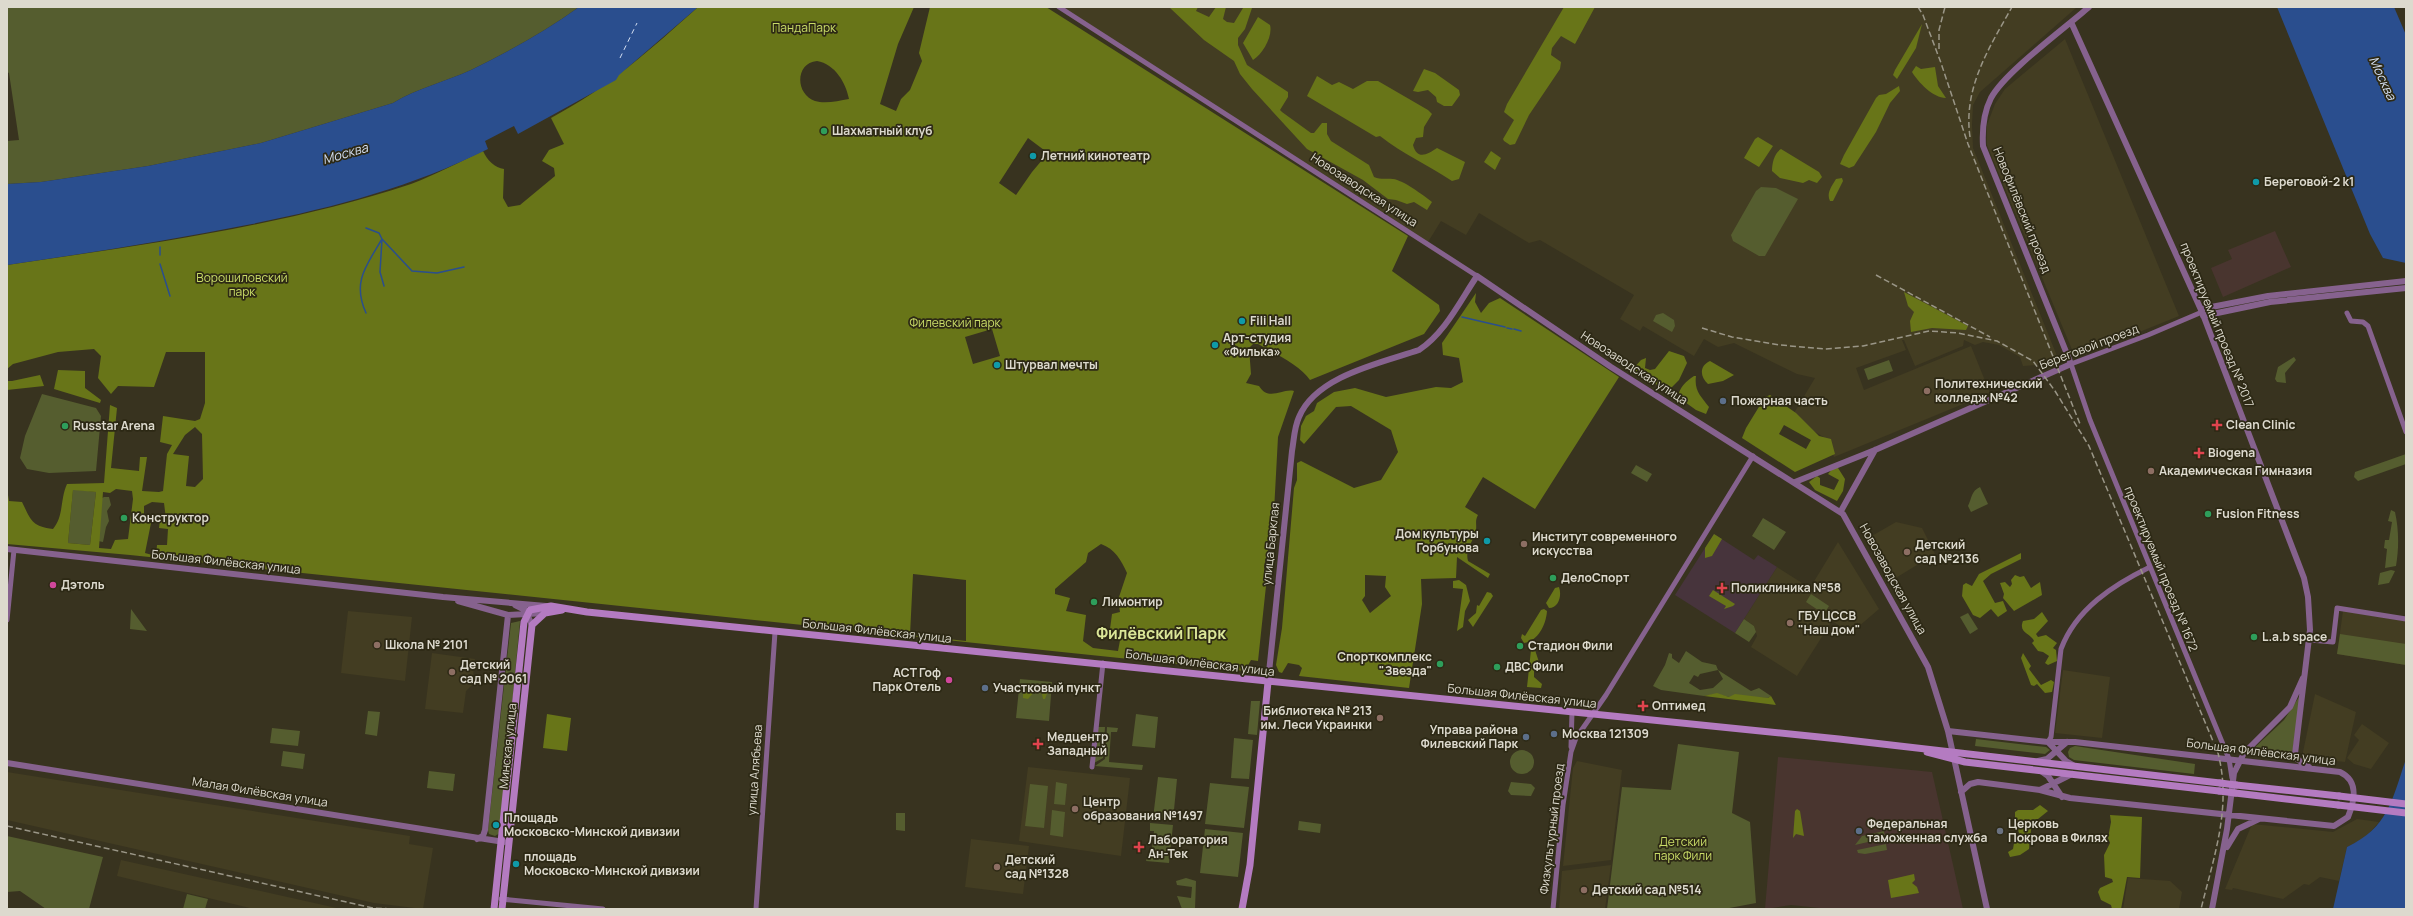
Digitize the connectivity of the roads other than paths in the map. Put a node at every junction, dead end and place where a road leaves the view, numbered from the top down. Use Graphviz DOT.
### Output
graph roads {
  1 [pos="1059,7"];
  2 [pos="2089,7"];
  3 [pos="2071,22"];
  4 [pos="1477,276"];
  5 [pos="2406,281"];
  6 [pos="2406,288"];
  7 [pos="2202,312"];
  8 [pos="2347,313"];
  9 [pos="2071,364"];
  10 [pos="2406,432"];
  11 [pos="1875,450"];
  12 [pos="1753,456"];
  13 [pos="1795,482"];
  14 [pos="1841,511"];
  15 [pos="10,550"];
  16 [pos="2150,567"];
  17 [pos="443,597"];
  18 [pos="508,602"];
  19 [pos="551,606"];
  20 [pos="566,610"];
  21 [pos="527,613"];
  22 [pos="546,613"];
  23 [pos="512,614"];
  24 [pos="2406,618"];
  25 [pos="7,620"];
  26 [pos="532,625"];
  27 [pos="523,626"];
  28 [pos="775,632"];
  29 [pos="2310,640"];
  30 [pos="1103,664"];
  31 [pos="2307,669"];
  32 [pos="1268,682"];
  33 [pos="1572,712"];
  34 [pos="1592,714"];
  35 [pos="1948,731"];
  36 [pos="2048,742"];
  37 [pos="2070,742"];
  38 [pos="2056,751"];
  39 [pos="1571,752"];
  40 [pos="1953,755"];
  41 [pos="2228,759"];
  42 [pos="2064,760"];
  43 [pos="2240,760"];
  44 [pos="2038,761"];
  45 [pos="7,763"];
  46 [pos="2075,766"];
  47 [pos="1092,767"];
  48 [pos="2312,768"];
  49 [pos="2037,770"];
  50 [pos="2074,774"];
  51 [pos="2065,777"];
  52 [pos="2234,783"];
  53 [pos="2053,784"];
  54 [pos="2040,790"];
  55 [pos="1961,792"];
  56 [pos="2062,797"];
  57 [pos="2070,798"];
  58 [pos="2406,804"];
  59 [pos="2406,813"];
  60 [pos="2228,814"];
  61 [pos="2263,818"];
  62 [pos="477,839"];
  63 [pos="506,842"];
  64 [pos="2223,857"];
  65 [pos="496,899"];
  66 [pos="504,900"];
  67 [pos="494,909"];
  68 [pos="502,909"];
  69 [pos="604,909"];
  70 [pos="756,909"];
  71 [pos="1242,909"];
  72 [pos="1553,909"];
  73 [pos="1987,909"];
  74 [pos="2212,909"];
  1 -- 4 [label="street, Новозаводская улица"];
  2 -- 3 [label="street, Новофилёвский проезд"];
  3 -- 7 [label="street, проектируемый проезд № 2017"];
  3 -- 9 [label="street, Новофилёвский проезд"];
  4 -- 12 [label="street, Новозаводская улица"];
  4 -- 32 [label="street, улица Барклая"];
  5 -- 7 [label="street"];
  6 -- 7 [label="street"];
  7 -- 9 [label="street, Береговой проезд"];
  7 -- 29 [label="street, проектируемый проезд № 2017"];
  8 -- 10 [label="street"];
  9 -- 11 [label="street, Береговой проезд"];
  9 -- 16 [label="street, проектируемый проезд № 1672"];
  11 -- 13 [label="street, Береговой проезд"];
  11 -- 14 [label="street"];
  12 -- 13 [label="street, Новозаводская улица"];
  12 -- 34 [label="street, Физкультурный проезд"];
  13 -- 14 [label="street, Новозаводская улица"];
  14 -- 35 [label="street, Новозаводская улица"];
  15 -- 17 [label="street, Большая Филёвская улица"];
  15 -- 25 [label="street"];
  16 -- 36 [label="street"];
  16 -- 41 [label="street, проектируемый проезд № 1672"];
  17 -- 18 [label="street, Большая Филёвская улица"];
  17 -- 23 [label="street, Большая Филёвская улица"];
  18 -- 19 [label="street, Большая Филёвская улица"];
  18 -- 21 [label="street, Большая Филёвская улица"];
  19 -- 20 [label="main road, Большая Филёвская улица"];
  19 -- 21 [label="main road"];
  20 -- 22 [label="main road"];
  20 -- 28 [label="main road, Большая Филёвская улица"];
  21 -- 22 [label="street, Большая Филёвская улица"];
  21 -- 23 [label="street, Большая Филёвская улица"];
  21 -- 26 [label="street"];
  21 -- 27 [label="main road, Минская улица"];
  22 -- 26 [label="main road"];
  23 -- 27 [label="street"];
  23 -- 62 [label="street, Минская улица"];
  24 -- 29 [label="street"];
  26 -- 63 [label="main road, Минская улица"];
  27 -- 63 [label="main road, Минская улица"];
  28 -- 30 [label="main road, Большая Филёвская улица"];
  28 -- 70 [label="street, улица Алябьева"];
  29 -- 31 [label="street, проектируемый проезд № 2017"];
  30 -- 32 [label="main road, Большая Филёвская улица"];
  30 -- 47 [label="street"];
  31 -- 43 [label="street, проектируемый проезд № 2017"];
  31 -- 48 [label="street, проектируемый проезд № 2017"];
  32 -- 33 [label="main road, Большая Филёвская улица"];
  32 -- 71 [label="main road, улица Барклая"];
  33 -- 34 [label="main road, Большая Филёвская улица"];
  33 -- 39 [label="street, Физкультурный проезд"];
  34 -- 39 [label="street, Физкультурный проезд"];
  34 -- 40 [label="main road, Большая Филёвская улица"];
  35 -- 36 [label="street, Большая Филёвская улица"];
  35 -- 40 [label="street, Новозаводская улица"];
  36 -- 37 [label="street, Большая Филёвская улица"];
  36 -- 38 [label="street"];
  37 -- 38 [label="street"];
  37 -- 41 [label="street, Большая Филёвская улица"];
  37 -- 42 [label="street"];
  38 -- 42 [label="street"];
  38 -- 44 [label="street"];
  39 -- 72 [label="street, Физкультурный проезд"];
  40 -- 44 [label="main road, Большая Филёвская улица"];
  40 -- 49 [label="main road, Большая Филёвская улица"];
  40 -- 55 [label="street, Новозаводская улица"];
  41 -- 43 [label="street, Большая Филёвская улица"];
  41 -- 52 [label="street, проектируемый проезд № 1672"];
  42 -- 46 [label="street"];
  43 -- 48 [label="street, Большая Филёвская улица"];
  43 -- 52 [label="street"];
  44 -- 46 [label="main road, Большая Филёвская улица"];
  45 -- 62 [label="street, Малая Филёвская улица"];
  46 -- 52 [label="main road, Большая Филёвская улица, bridge"];
  48 -- 61 [label="street, Большая Филёвская улица"];
  49 -- 50 [label="main road, Большая Филёвская улица"];
  49 -- 53 [label="street"];
  50 -- 51 [label="street"];
  50 -- 59 [label="main road, Большая Филёвская улица, bridge"];
  51 -- 53 [label="street"];
  51 -- 57 [label="street"];
  52 -- 58 [label="main road, Большая Филёвская улица, bridge"];
  52 -- 60 [label="street"];
  53 -- 54 [label="street"];
  53 -- 56 [label="street"];
  54 -- 55 [label="street, Большая Филёвская улица"];
  54 -- 56 [label="street, Большая Филёвская улица"];
  55 -- 73 [label="street, Новозаводская улица"];
  56 -- 57 [label="street, Большая Филёвская улица"];
  57 -- 60 [label="street, Большая Филёвская улица"];
  60 -- 61 [label="street, Большая Филёвская улица"];
  60 -- 64 [label="street"];
  61 -- 64 [label="street"];
  62 -- 63 [label="street, Малая Филёвская улица"];
  63 -- 65 [label="main road, Минская улица"];
  63 -- 66 [label="main road, Минская улица"];
  64 -- 74 [label="street"];
  65 -- 66 [label="street"];
  65 -- 67 [label="main road, Минская улица"];
  66 -- 68 [label="main road, Минская улица"];
  66 -- 69 [label="street"];
}
